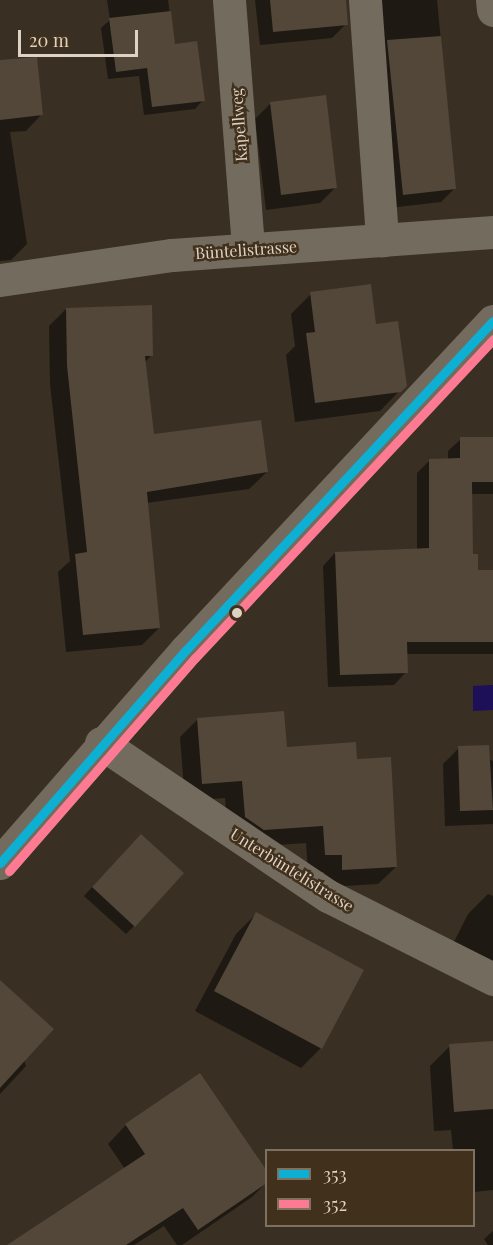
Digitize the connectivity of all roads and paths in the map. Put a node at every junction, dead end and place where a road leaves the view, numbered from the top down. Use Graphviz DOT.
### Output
graph roads {
  1 [pos="230,0"];
  2 [pos="365,0"];
  3 [pos="492,0"];
  4 [pos="493,10"];
  5 [pos="493,232"];
  6 [pos="382,240"];
  7 [pos="248,249"];
  8 [pos="0,280"];
  9 [pos="493,321"];
  10 [pos="101,743"];
  11 [pos="0,863"];
  12 [pos="493,979"];
  1 -- 7 [label="street, Kapellweg"];
  2 -- 6 [label="street"];
  3 -- 4 [label="street"];
  5 -- 6 [label="street, Büntelistrasse"];
  6 -- 7 [label="street, Büntelistrasse"];
  7 -- 8 [label="street, Büntelistrasse"];
  9 -- 10 [label="street"];
  10 -- 11 [label="street"];
  10 -- 12 [label="street, Unterbüntelistrasse"];
}
